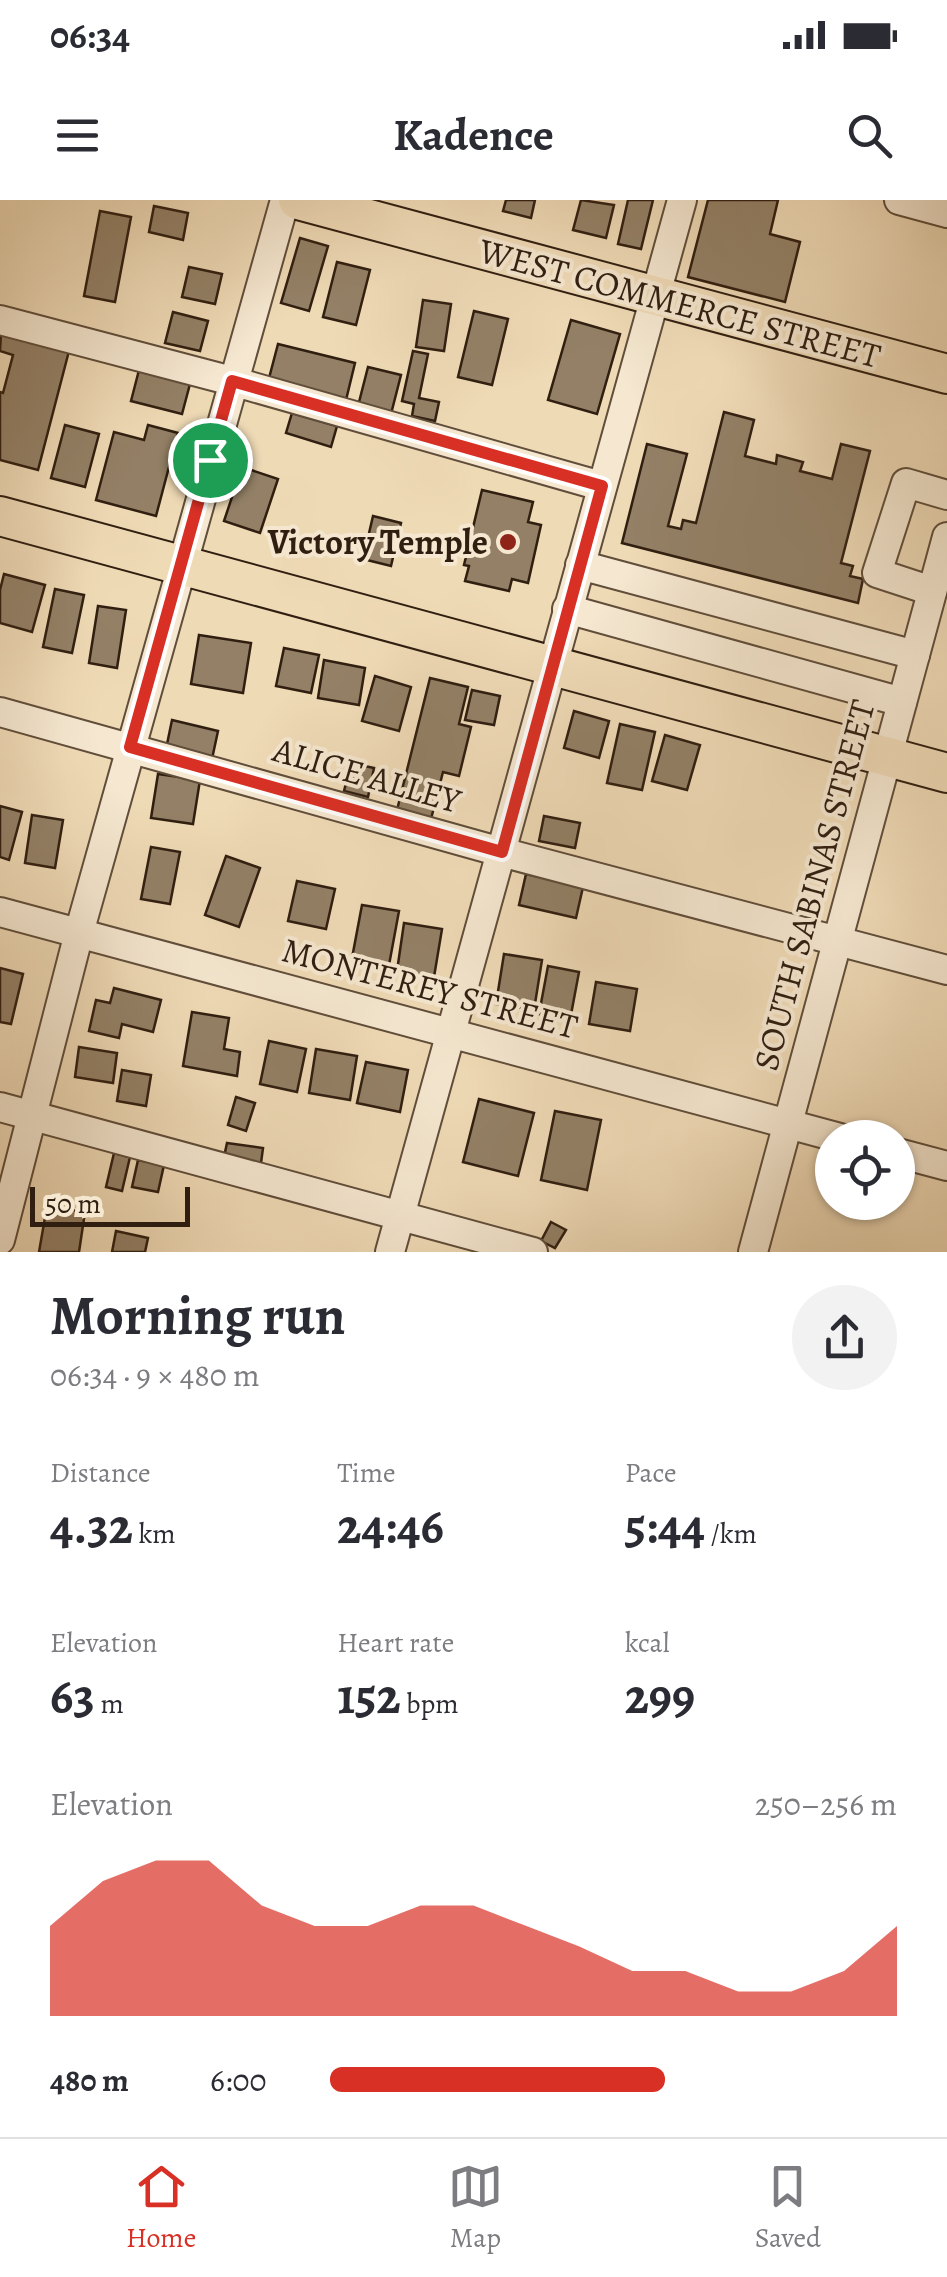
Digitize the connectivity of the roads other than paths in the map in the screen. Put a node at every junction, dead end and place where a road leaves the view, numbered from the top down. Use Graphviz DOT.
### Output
graph roads {
  1 [pos="285,200"];
  2 [pos="298,200"];
  3 [pos="682,200"];
  4 [pos="899,200"];
  5 [pos="947,213"];
  6 [pos="656,298"];
  7 [pos="0,320"];
  8 [pos="947,374"];
  9 [pos="232,381"];
  10 [pos="602,486"];
  11 [pos="947,495"];
  12 [pos="0,516"];
  13 [pos="947,536"];
  14 [pos="580,564"];
  15 [pos="181,565"];
  16 [pos="939,579"];
  17 [pos="568,610"];
  18 [pos="915,655"];
  19 [pos="552,664"];
  20 [pos="902,702"];
  21 [pos="0,712"];
  22 [pos="130,747"];
  23 [pos="887,757"];
  24 [pos="947,772"];
  25 [pos="502,852"];
  26 [pos="0,912"];
  27 [pos="79,933"];
  28 [pos="838,941"];
  29 [pos="947,970"];
  30 [pos="450,1032"];
  31 [pos="0,1107"];
  32 [pos="34,1116"];
  33 [pos="788,1124"];
  34 [pos="815,1131"];
  35 [pos="915,1158"];
  36 [pos="947,1166"];
  37 [pos="400,1216"];
  38 [pos="0,1240"];
  39 [pos="390,1252"];
  40 [pos="533,1252"];
  41 [pos="753,1252"];
  1 -- 9 [label="street"];
  2 -- 6 [label="main road, WEST COMMERCE STREET"];
  3 -- 6 [label="street"];
  4 -- 5 [label="street"];
  6 -- 8 [label="main road, WEST COMMERCE STREET"];
  6 -- 10 [label="street"];
  7 -- 9 [label="street"];
  9 -- 10 [label="street"];
  9 -- 15 [label="street"];
  10 -- 14 [label="street"];
  11 -- 16 [label="street"];
  12 -- 15 [label="main road"];
  13 -- 16 [label="street, SOUTH SABINAS STREET"];
  14 -- 17 [label="street"];
  14 -- 18 [label="street"];
  15 -- 19 [label="main road"];
  15 -- 22 [label="street"];
  16 -- 18 [label="street, SOUTH SABINAS STREET"];
  17 -- 19 [label="street"];
  17 -- 20 [label="street"];
  18 -- 20 [label="street, SOUTH SABINAS STREET"];
  19 -- 23 [label="main road"];
  19 -- 25 [label="street"];
  20 -- 23 [label="street, SOUTH SABINAS STREET"];
  21 -- 22 [label="street, ALICE ALLEY"];
  22 -- 25 [label="street, ALICE ALLEY"];
  22 -- 27 [label="street"];
  23 -- 24 [label="main road"];
  23 -- 28 [label="street, SOUTH SABINAS STREET"];
  25 -- 28 [label="street, ALICE ALLEY"];
  25 -- 30 [label="street"];
  26 -- 27 [label="street, MONTEREY STREET"];
  27 -- 30 [label="street, MONTEREY STREET"];
  27 -- 32 [label="street"];
  28 -- 29 [label="street, ALICE ALLEY"];
  28 -- 33 [label="street, SOUTH SABINAS STREET"];
  30 -- 33 [label="street, MONTEREY STREET"];
  30 -- 37 [label="street"];
  31 -- 32 [label="street"];
  32 -- 37 [label="street"];
  32 -- 38 [label="street"];
  33 -- 34 [label="street, MONTEREY STREET"];
  33 -- 41 [label="street, SOUTH SABINAS STREET"];
  35 -- 36 [label="street"];
  37 -- 39 [label="street"];
  37 -- 40 [label="street"];
}
